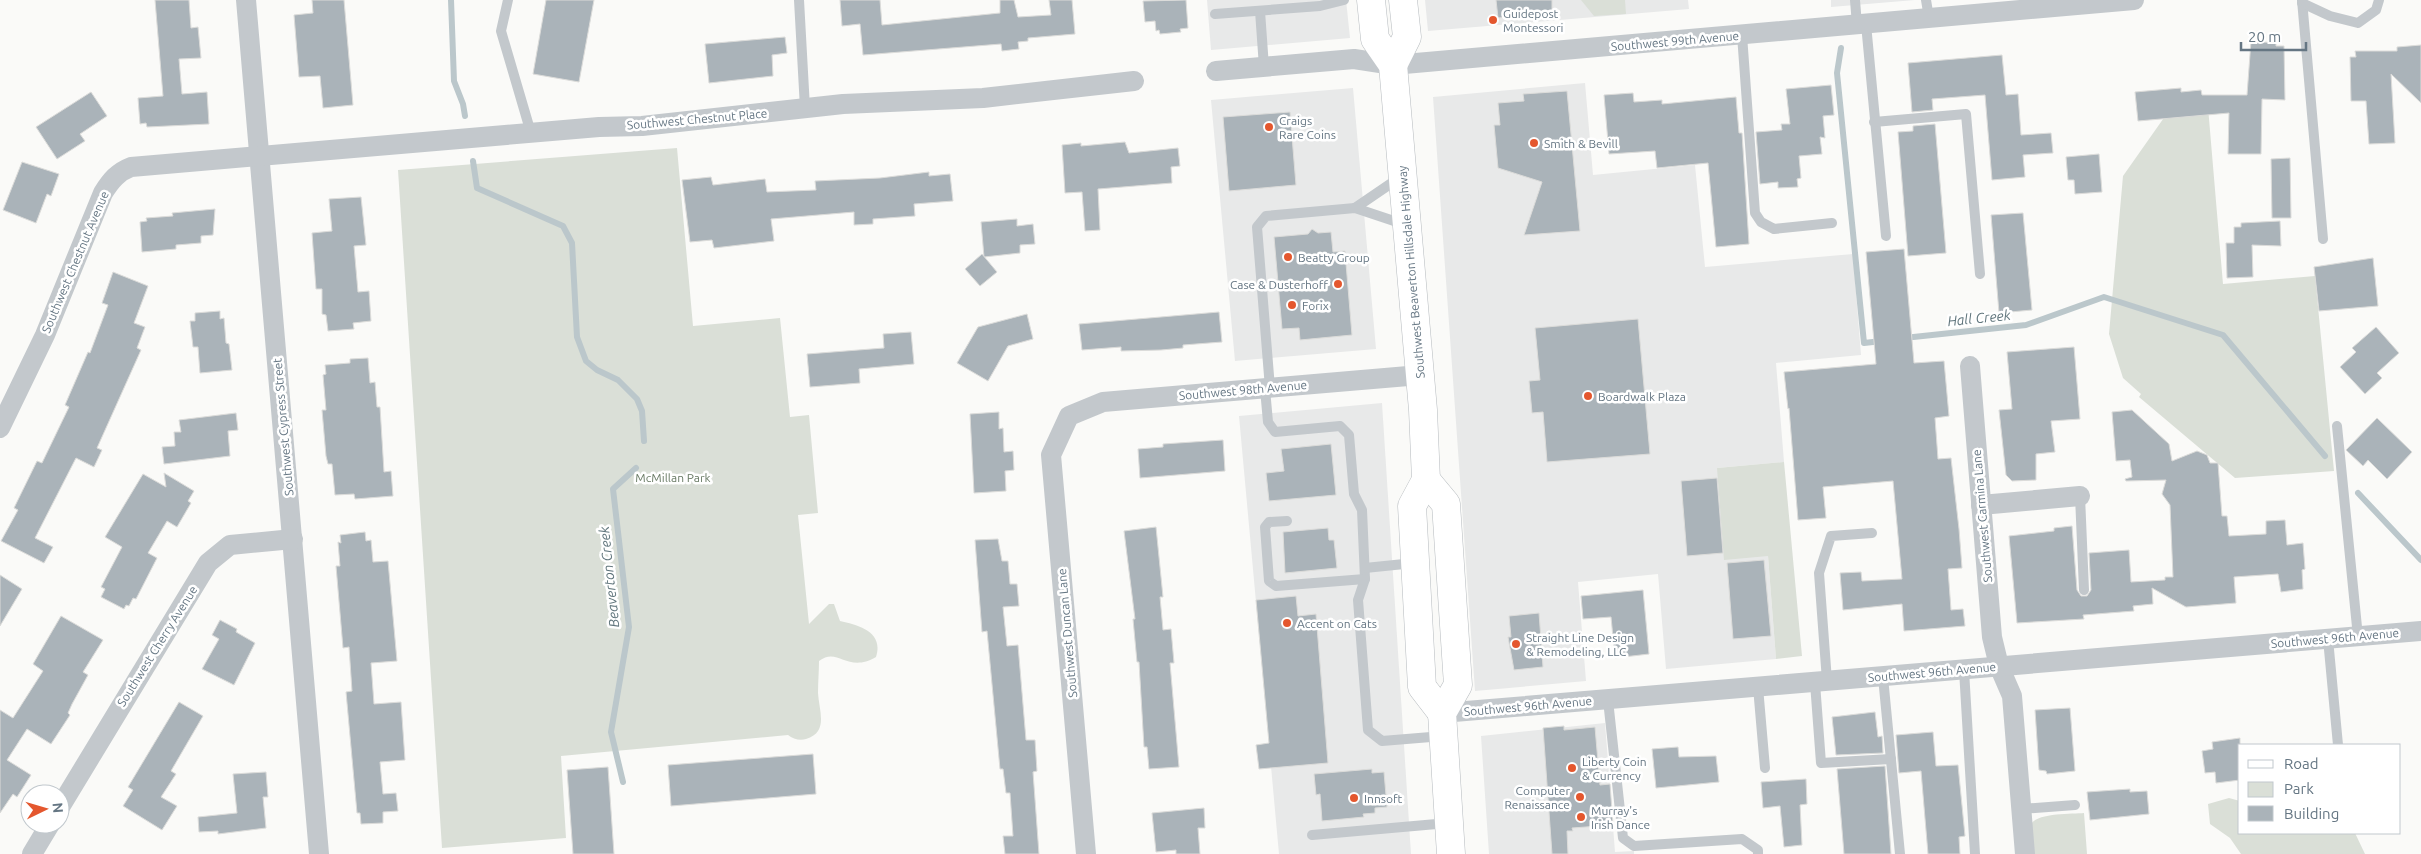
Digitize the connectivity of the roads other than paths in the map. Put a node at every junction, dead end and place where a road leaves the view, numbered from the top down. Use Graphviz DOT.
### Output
graph roads {
  1 [pos="246,0"];
  2 [pos="508,0"];
  3 [pos="800,0"];
  4 [pos="1344,0"];
  5 [pos="1371,0"];
  6 [pos="1403,0"];
  7 [pos="1855,0"];
  8 [pos="2379,0"];
  9 [pos="2122,1"];
  10 [pos="2302,2"];
  11 [pos="1260,11"];
  12 [pos="1922,13"];
  13 [pos="1215,14"];
  14 [pos="1861,24"];
  15 [pos="1742,35"];
  16 [pos="1393,65"];
  17 [pos="1264,67"];
  18 [pos="1216,71"];
  19 [pos="1134,81"];
  20 [pos="805,108"];
  21 [pos="1874,122"];
  22 [pos="531,133"];
  23 [pos="259,156"];
  24 [pos="1402,176"];
  25 [pos="1355,208"];
  26 [pos="1832,223"];
  27 [pos="1407,225"];
  28 [pos="1886,236"];
  29 [pos="2323,239"];
  30 [pos="1980,274"];
  31 [pos="1970,366"];
  32 [pos="1420,376"];
  33 [pos="1268,388"];
  34 [pos="1069,416"];
  35 [pos="2337,426"];
  36 [pos="0,428"];
  37 [pos="1426,480"];
  38 [pos="2080,496"];
  39 [pos="1981,505"];
  40 [pos="1287,520"];
  41 [pos="1872,532"];
  42 [pos="293,539"];
  43 [pos="1414,563"];
  44 [pos="1365,568"];
  45 [pos="1364,579"];
  46 [pos="2084,590"];
  47 [pos="2421,631"];
  48 [pos="2358,637"];
  49 [pos="2328,639"];
  50 [pos="1999,666"];
  51 [pos="1964,670"];
  52 [pos="1883,677"];
  53 [pos="1821,682"];
  54 [pos="1758,687"];
  55 [pos="1608,700"];
  56 [pos="1443,725"];
  57 [pos="2338,744"];
  58 [pos="1891,759"];
  59 [pos="1765,768"];
  60 [pos="70,791"];
  61 [pos="2075,805"];
  62 [pos="2021,810"];
  63 [pos="1449,823"];
  64 [pos="44,834"];
  65 [pos="1312,835"];
  66 [pos="1647,850"];
  67 [pos="32,854"];
  68 [pos="319,854"];
  69 [pos="1086,854"];
  70 [pos="1451,854"];
  71 [pos="1758,854"];
  72 [pos="1900,854"];
  73 [pos="1974,854"];
  74 [pos="2025,854"];
  1 -- 23 [label="street, Southwest Cypress Street"];
  2 -- 22 [label="lane"];
  3 -- 20 [label="lane"];
  4 -- 11 [label="lane"];
  5 -- 16 [label="main road"];
  6 -- 16 [label="main road"];
  7 -- 14 [label="lane"];
  8 -- 10 [label="lane"];
  9 -- 12 [label="street, Southwest 99th Avenue"];
  10 -- 29 [label="lane"];
  11 -- 13 [label="lane"];
  11 -- 17 [label="lane"];
  12 -- 14 [label="street, Southwest 99th Avenue"];
  14 -- 15 [label="street, Southwest 99th Avenue"];
  14 -- 21 [label="lane"];
  15 -- 16 [label="street, Southwest 99th Avenue"];
  15 -- 26 [label="lane"];
  16 -- 17 [label="street, Southwest 99th Avenue"];
  16 -- 24 [label="main road, Southwest Beaverton Hillsdale Highway"];
  17 -- 18 [label="street, Southwest 99th Avenue"];
  19 -- 20 [label="street, Southwest Chestnut Place"];
  20 -- 22 [label="street, Southwest Chestnut Place"];
  21 -- 28 [label="lane"];
  21 -- 30 [label="lane"];
  22 -- 23 [label="street, Southwest Chestnut Place"];
  23 -- 36 [label="street, Southwest Chestnut Avenue"];
  23 -- 42 [label="street, Southwest Cypress Street"];
  24 -- 25 [label="lane"];
  24 -- 27 [label="main road, Southwest Beaverton Hillsdale Highway"];
  25 -- 27 [label="lane"];
  25 -- 33 [label="lane"];
  27 -- 32 [label="main road, Southwest Beaverton Hillsdale Highway"];
  31 -- 39 [label="street, Southwest Carmina Lane"];
  32 -- 33 [label="street, Southwest 98th Avenue"];
  32 -- 37 [label="main road, Southwest Beaverton Hillsdale Highway"];
  33 -- 34 [label="street, Southwest 98th Avenue"];
  33 -- 44 [label="lane"];
  34 -- 69 [label="street, Southwest Duncan Lane"];
  35 -- 48 [label="lane"];
  37 -- 43 [label="main road"];
  37 -- 56 [label="main road"];
  38 -- 39 [label="street"];
  38 -- 46 [label="lane"];
  39 -- 50 [label="street, Southwest Carmina Lane"];
  40 -- 45 [label="lane"];
  41 -- 53 [label="lane"];
  42 -- 60 [label="street, Southwest Cherry Avenue"];
  42 -- 68 [label="street, Southwest Cypress Street"];
  43 -- 44 [label="lane"];
  43 -- 56 [label="main road"];
  44 -- 45 [label="lane"];
  45 -- 56 [label="lane"];
  47 -- 48 [label="street, Southwest 96th Avenue"];
  48 -- 49 [label="street, Southwest 96th Avenue"];
  49 -- 50 [label="street, Southwest 96th Avenue"];
  49 -- 57 [label="lane"];
  50 -- 51 [label="street, Southwest 96th Avenue"];
  50 -- 62 [label="street, Southwest Carmina Lane"];
  51 -- 52 [label="street, Southwest 96th Avenue"];
  51 -- 73 [label="lane"];
  52 -- 53 [label="street, Southwest 96th Avenue"];
  52 -- 58 [label="lane"];
  53 -- 54 [label="street, Southwest 96th Avenue"];
  53 -- 58 [label="lane"];
  54 -- 55 [label="street, Southwest 96th Avenue"];
  54 -- 59 [label="lane"];
  55 -- 56 [label="street, Southwest 96th Avenue"];
  55 -- 66 [label="lane"];
  56 -- 63 [label="main road"];
  58 -- 72 [label="lane"];
  61 -- 62 [label="lane"];
  62 -- 74 [label="street, Southwest Carmina Lane"];
  63 -- 65 [label="lane"];
  63 -- 70 [label="main road"];
  64 -- 67 [label="street"];
  66 -- 71 [label="lane"];
}
